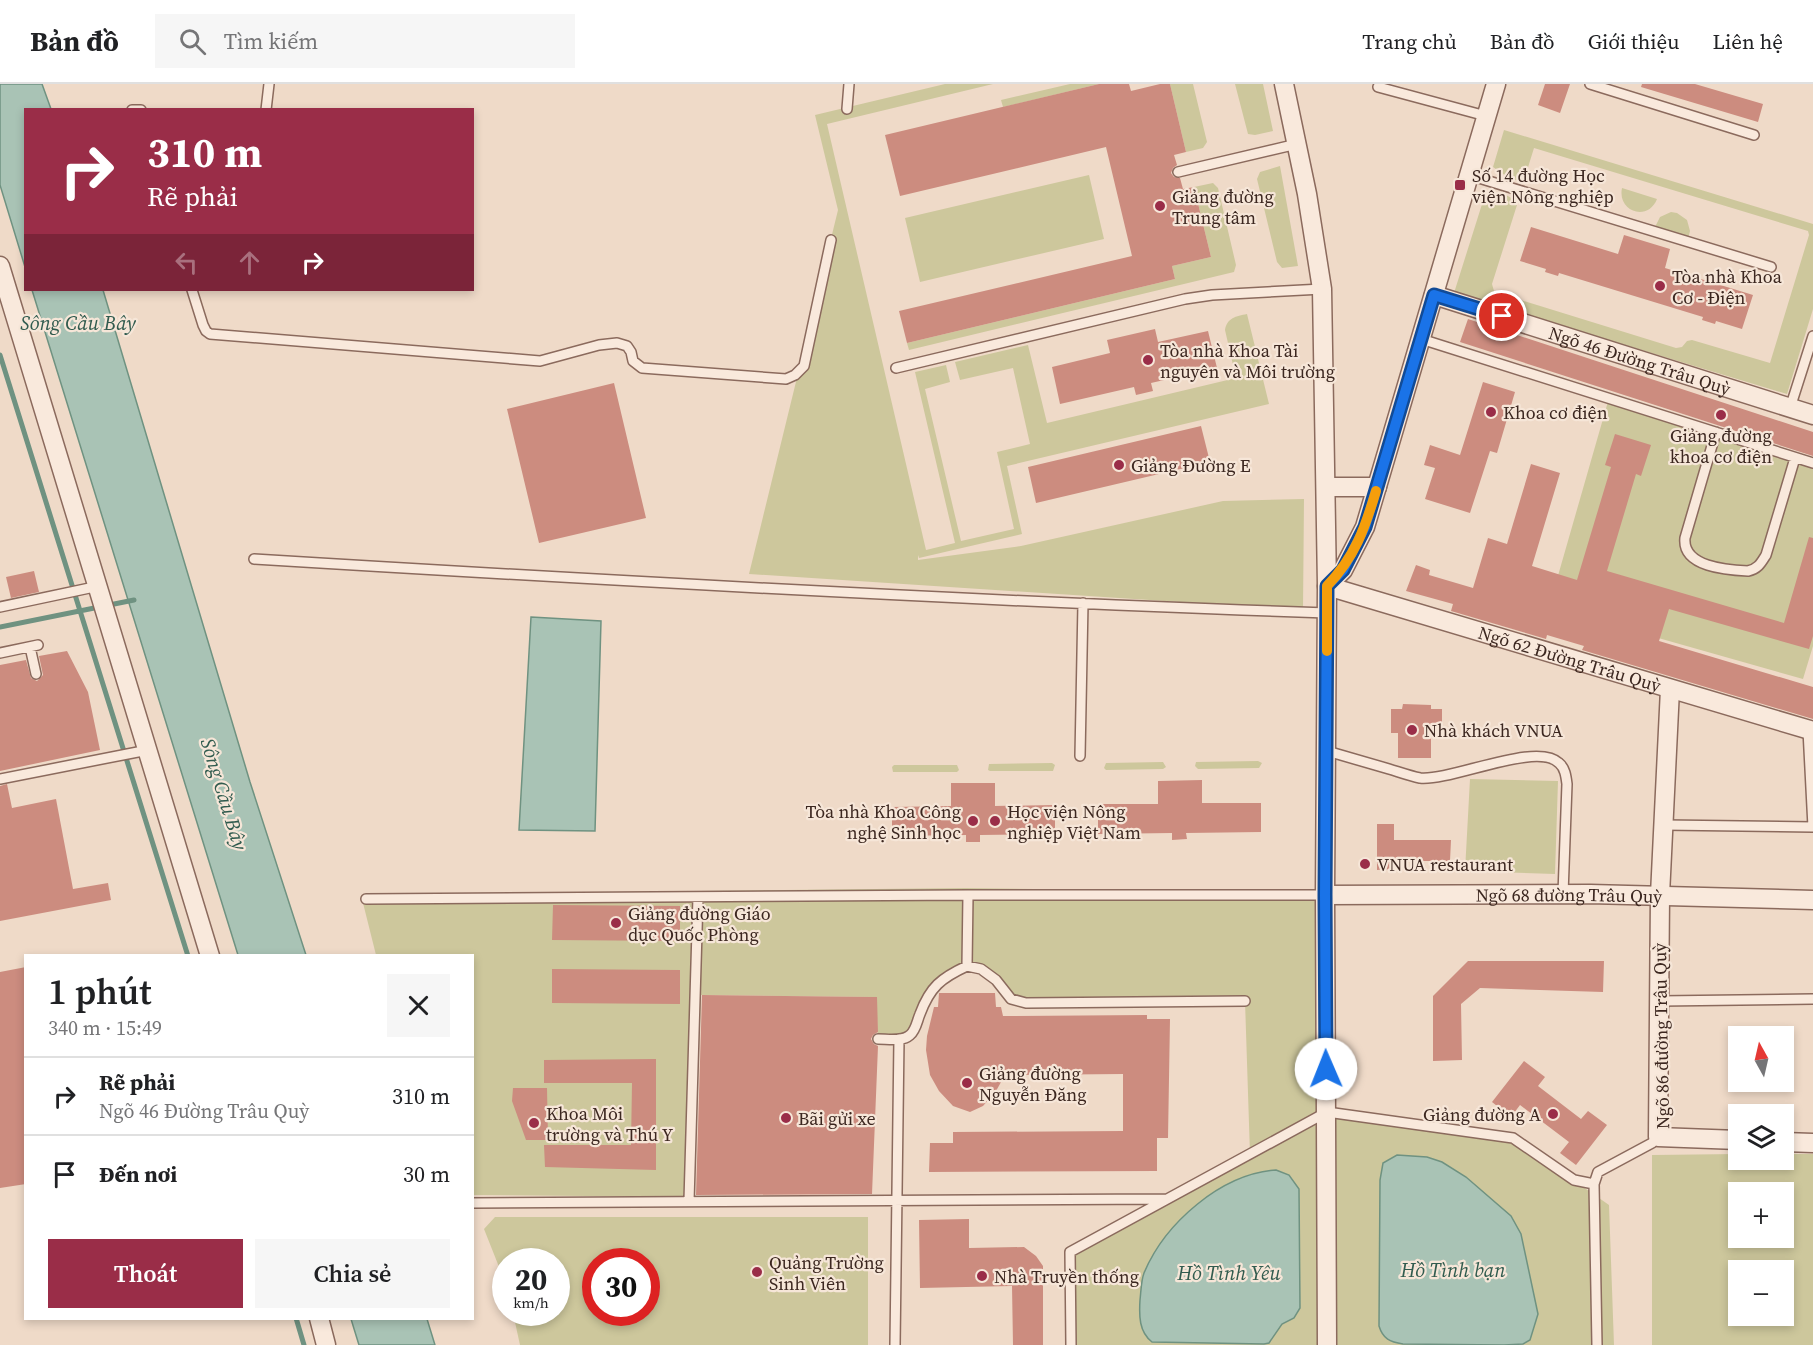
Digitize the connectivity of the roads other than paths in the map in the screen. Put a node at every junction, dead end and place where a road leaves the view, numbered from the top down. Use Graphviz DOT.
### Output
graph roads {
  1 [pos="269,84"];
  2 [pos="849,84"];
  3 [pos="1284,84"];
  4 [pos="1496,84"];
  5 [pos="1590,84"];
  6 [pos="1378,87"];
  7 [pos="266,108"];
  8 [pos="847,109"];
  9 [pos="1486,116"];
  10 [pos="1754,135"];
  11 [pos="1297,144"];
  12 [pos="1179,172"];
  13 [pos="1469,175"];
  14 [pos="831,240"];
  15 [pos="0,266"];
  16 [pos="1772,267"];
  17 [pos="1322,289"];
  18 [pos="192,291"];
  19 [pos="1434,295"];
  20 [pos="1813,336"];
  21 [pos="1420,339"];
  22 [pos="896,368"];
  23 [pos="1790,408"];
  24 [pos="1813,415"];
  25 [pos="1716,432"];
  26 [pos="1795,458"];
  27 [pos="1813,463"];
  28 [pos="1326,487"];
  29 [pos="1377,487"];
  30 [pos="254,559"];
  31 [pos="1327,586"];
  32 [pos="95,588"];
  33 [pos="1083,603"];
  34 [pos="0,606"];
  35 [pos="1327,613"];
  36 [pos="0,653"];
  37 [pos="36,674"];
  38 [pos="1670,689"];
  39 [pos="1810,730"];
  40 [pos="143,751"];
  41 [pos="1327,751"];
  42 [pos="1080,756"];
  43 [pos="0,779"];
  44 [pos="1664,825"];
  45 [pos="1813,827"];
  46 [pos="1563,894"];
  47 [pos="968,895"];
  48 [pos="1325,895"];
  49 [pos="1660,895"];
  50 [pos="698,897"];
  51 [pos="366,899"];
  52 [pos="1813,900"];
  53 [pos="209,954"];
  54 [pos="967,966"];
  55 [pos="1813,999"];
  56 [pos="1245,1001"];
  57 [pos="1660,1001"];
  58 [pos="878,1039"];
  59 [pos="899,1039"];
  60 [pos="1327,1112"];
  61 [pos="1658,1137"];
  62 [pos="1728,1140"];
  63 [pos="1794,1142"];
  64 [pos="1813,1143"];
  65 [pos="1594,1184"];
  66 [pos="1167,1199"];
  67 [pos="897,1200"];
  68 [pos="689,1201"];
  69 [pos="474,1203"];
  70 [pos="320,1320"];
  71 [pos="326,1345"];
  72 [pos="895,1345"];
  73 [pos="1071,1345"];
  74 [pos="1326,1345"];
  75 [pos="1598,1345"];
  1 -- 7 [label="lane"];
  2 -- 8 [label="lane"];
  3 -- 11 [label="street"];
  4 -- 9 [label="street"];
  5 -- 10 [label="lane"];
  6 -- 9 [label="lane"];
  9 -- 13 [label="street"];
  11 -- 12 [label="lane"];
  11 -- 17 [label="street"];
  13 -- 16 [label="lane"];
  13 -- 19 [label="street"];
  14 -- 18 [label="lane"];
  15 -- 32 [label="street"];
  17 -- 22 [label="lane"];
  17 -- 28 [label="street"];
  19 -- 21 [label="street"];
  19 -- 23 [label="street, Ngõ 46 Đường Trâu Quỳ"];
  20 -- 23 [label="lane"];
  21 -- 25 [label="lane"];
  21 -- 29 [label="street"];
  23 -- 24 [label="street, Ngõ 46 Đường Trâu Quỳ"];
  25 -- 26 [label="lane"];
  25 -- 26 [label="lane"];
  26 -- 27 [label="lane"];
  28 -- 29 [label="street"];
  28 -- 31 [label="street"];
  29 -- 31 [label="street"];
  30 -- 33 [label="lane"];
  31 -- 35 [label="street"];
  31 -- 38 [label="street, Ngõ 62 Đường Trâu Quỳ"];
  32 -- 34 [label="lane"];
  32 -- 40 [label="street"];
  33 -- 35 [label="lane"];
  33 -- 42 [label="lane"];
  35 -- 41 [label="street"];
  36 -- 37 [label="lane"];
  38 -- 39 [label="street, Ngõ 62 Đường Trâu Quỳ"];
  38 -- 44 [label="street"];
  39 -- 45 [label="lane"];
  40 -- 43 [label="lane"];
  40 -- 53 [label="street"];
  41 -- 46 [label="lane"];
  41 -- 48 [label="street"];
  44 -- 45 [label="lane"];
  44 -- 49 [label="street"];
  46 -- 48 [label="street, Ngõ 68 đường Trâu Quỳ"];
  46 -- 49 [label="street, Ngõ 68 đường Trâu Quỳ"];
  47 -- 48 [label="lane"];
  47 -- 50 [label="lane"];
  47 -- 54 [label="lane"];
  48 -- 60 [label="street"];
  49 -- 52 [label="street, Ngõ 68 đường Trâu Quỳ"];
  49 -- 57 [label="street, Ngõ 86 đường Trâu Quỳ"];
  50 -- 51 [label="lane"];
  50 -- 68 [label="lane"];
  54 -- 56 [label="lane"];
  54 -- 59 [label="lane"];
  55 -- 57 [label="lane"];
  57 -- 61 [label="street, Ngõ 86 đường Trâu Quỳ"];
  58 -- 59 [label="lane"];
  59 -- 67 [label="lane"];
  60 -- 65 [label="lane"];
  60 -- 66 [label="lane"];
  60 -- 74 [label="street"];
  61 -- 62 [label="street, Ngõ 86 đường Trâu Quỳ"];
  61 -- 65 [label="lane"];
  63 -- 64 [label="street"];
  65 -- 75 [label="lane"];
  66 -- 67 [label="lane"];
  66 -- 73 [label="lane"];
  67 -- 68 [label="lane"];
  67 -- 72 [label="lane"];
  68 -- 69 [label="lane"];
  70 -- 71 [label="street"];
}
